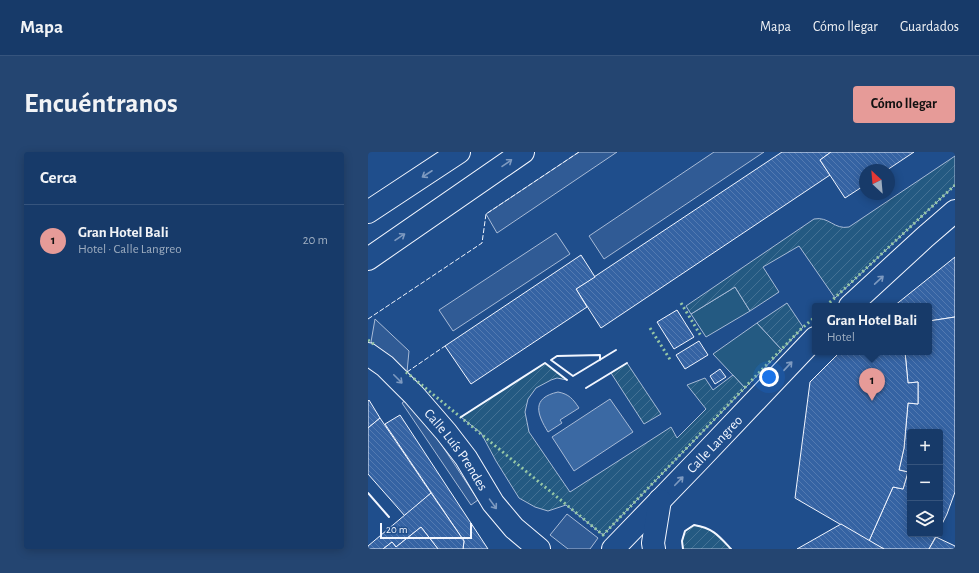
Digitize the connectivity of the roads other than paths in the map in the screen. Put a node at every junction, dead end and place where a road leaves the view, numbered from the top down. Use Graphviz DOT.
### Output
graph roads {
  1 [pos="459,152"];
  2 [pos="523,152"];
  3 [pos="955,211"];
  4 [pos="368,212"];
  5 [pos="368,259"];
  6 [pos="853,303"];
  7 [pos="812,341"];
  8 [pos="368,354"];
  9 [pos="660,500"];
  10 [pos="539,549"];
  11 [pos="613,549"];
  12 [pos="654,549"];
  1 -- 4 [label="street, one-way"];
  5 -- 2 [label="street, one-way"];
  6 -- 3 [label="street, one-way"];
  9 -- 7 [label="street, Calle Langreo, one-way"];
  8 -- 10 [label="street, Calle Luís Prendes, one-way"];
  9 -- 11 [label="street, Calle Langreo"];
  9 -- 12 [label="street"];
}
